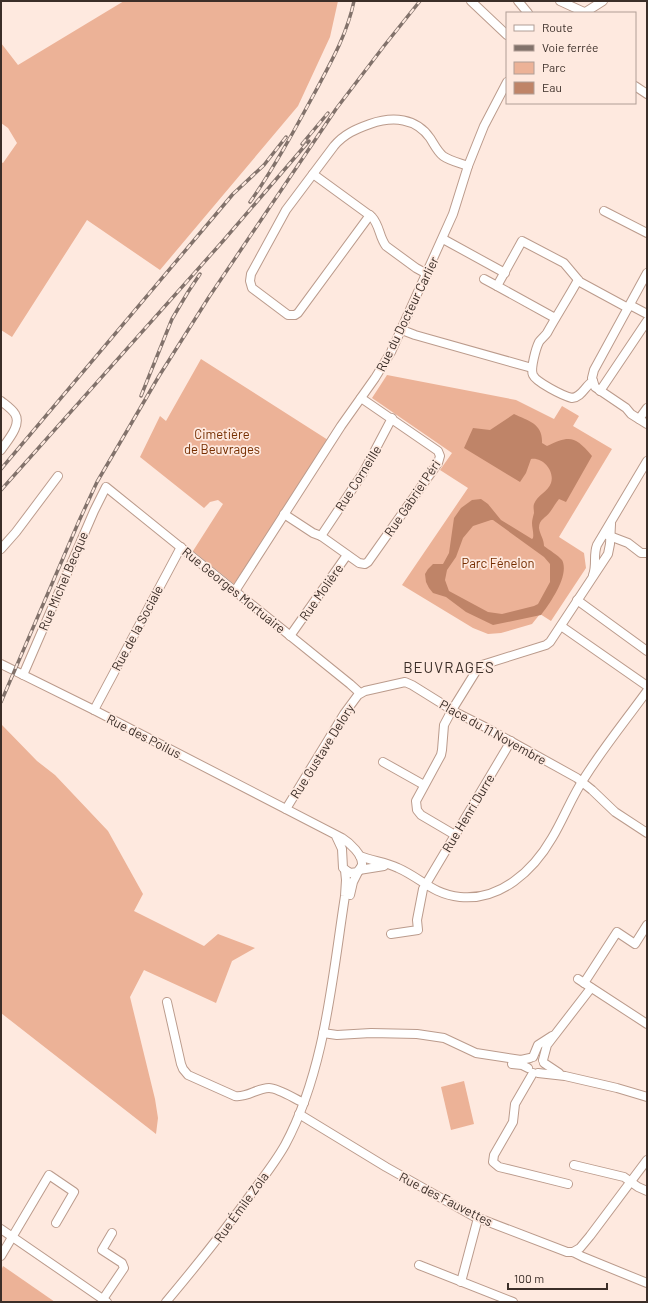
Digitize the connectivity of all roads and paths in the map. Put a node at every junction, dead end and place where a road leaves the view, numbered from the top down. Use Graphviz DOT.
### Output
graph roads {
  1 [pos="471,1"];
  2 [pos="518,1"];
  3 [pos="560,1"];
  4 [pos="603,1"];
  5 [pos="527,12"];
  6 [pos="582,12"];
  7 [pos="586,12"];
  8 [pos="506,34"];
  9 [pos="506,85"];
  10 [pos="636,87"];
  11 [pos="647,94"];
  12 [pos="468,166"];
  13 [pos="313,174"];
  14 [pos="604,211"];
  15 [pos="370,215"];
  16 [pos="647,233"];
  17 [pos="442,239"];
  18 [pos="505,273"];
  19 [pos="647,273"];
  20 [pos="427,274"];
  21 [pos="484,279"];
  22 [pos="578,280"];
  23 [pos="498,286"];
  24 [pos="629,306"];
  25 [pos="647,314"];
  26 [pos="555,318"];
  27 [pos="647,321"];
  28 [pos="402,330"];
  29 [pos="532,368"];
  30 [pos="593,381"];
  31 [pos="600,391"];
  32 [pos="361,398"];
  33 [pos="1,401"];
  34 [pos="647,408"];
  35 [pos="392,418"];
  36 [pos="639,419"];
  37 [pos="647,424"];
  38 [pos="1,450"];
  39 [pos="647,461"];
  40 [pos="58,476"];
  41 [pos="106,488"];
  42 [pos="284,514"];
  43 [pos="606,535"];
  44 [pos="320,536"];
  45 [pos="181,547"];
  46 [pos="1,549"];
  47 [pos="647,553"];
  48 [pos="347,555"];
  49 [pos="592,578"];
  50 [pos="235,590"];
  51 [pos="578,600"];
  52 [pos="561,626"];
  53 [pos="290,636"];
  54 [pos="647,651"];
  55 [pos="1,664"];
  56 [pos="23,675"];
  57 [pos="405,682"];
  58 [pos="647,686"];
  59 [pos="647,691"];
  60 [pos="360,693"];
  61 [pos="94,710"];
  62 [pos="452,710"];
  63 [pos="510,741"];
  64 [pos="383,762"];
  65 [pos="582,782"];
  66 [pos="424,785"];
  67 [pos="286,809"];
  68 [pos="647,833"];
  69 [pos="455,835"];
  70 [pos="336,836"];
  71 [pos="359,855"];
  72 [pos="343,859"];
  73 [pos="389,865"];
  74 [pos="345,870"];
  75 [pos="359,871"];
  76 [pos="425,885"];
  77 [pos="647,925"];
  78 [pos="391,934"];
  79 [pos="339,949"];
  80 [pos="591,988"];
  81 [pos="167,1002"];
  82 [pos="647,1024"];
  83 [pos="325,1033"];
  84 [pos="556,1033"];
  85 [pos="426,1035"];
  86 [pos="532,1058"];
  87 [pos="543,1061"];
  88 [pos="533,1071"];
  89 [pos="565,1076"];
  90 [pos="647,1097"];
  91 [pos="304,1103"];
  92 [pos="299,1114"];
  93 [pos="647,1160"];
  94 [pos="574,1165"];
  95 [pos="631,1182"];
  96 [pos="568,1184"];
  97 [pos="647,1191"];
  98 [pos="478,1218"];
  99 [pos="56,1223"];
  100 [pos="1,1229"];
  101 [pos="112,1233"];
  102 [pos="13,1237"];
  103 [pos="573,1252"];
  104 [pos="1,1256"];
  105 [pos="419,1265"];
  106 [pos="461,1282"];
  107 [pos="647,1283"];
  108 [pos="105,1301"];
  109 [pos="166,1302"];
  110 [pos="513,1302"];
  1 -- 8 [label="street"];
  2 -- 5 [label="street"];
  3 -- 6 [label="street"];
  4 -- 7 [label="street"];
  9 -- 12 [label="street, Rue du Docteur Carlier"];
  10 -- 11 [label="street"];
  12 -- 13 [label="street"];
  12 -- 17 [label="street, Rue du Docteur Carlier"];
  13 -- 15 [label="street"];
  13 -- 15 [label="street"];
  14 -- 16 [label="street"];
  15 -- 20 [label="street"];
  17 -- 18 [label="street"];
  17 -- 20 [label="street, Rue du Docteur Carlier"];
  18 -- 22 [label="street"];
  18 -- 23 [label="street"];
  19 -- 24 [label="street"];
  20 -- 28 [label="street, Rue du Docteur Carlier"];
  21 -- 23 [label="street"];
  22 -- 24 [label="street"];
  22 -- 26 [label="street"];
  23 -- 26 [label="street"];
  24 -- 25 [label="street"];
  24 -- 30 [label="street"];
  26 -- 29 [label="street"];
  27 -- 31 [label="street"];
  28 -- 29 [label="street"];
  28 -- 32 [label="street, Rue du Docteur Carlier"];
  29 -- 30 [label="street"];
  30 -- 31 [label="street"];
  31 -- 36 [label="street"];
  32 -- 35 [label="street, Rue Gabriel Péri"];
  32 -- 42 [label="street, Rue du Docteur Carlier"];
  33 -- 38 [label="street"];
  34 -- 36 [label="street"];
  35 -- 44 [label="street, Rue Corneille"];
  35 -- 48 [label="street, Rue Gabriel Péri"];
  36 -- 37 [label="street"];
  39 -- 43 [label="street"];
  40 -- 46 [label="street"];
  41 -- 45 [label="street, Rue Georges Mortuaire"];
  41 -- 56 [label="street, Rue Michel Becque"];
  42 -- 44 [label="street, Rue Molière"];
  42 -- 50 [label="street, Rue du Docteur Carlier"];
  43 -- 47 [label="street"];
  43 -- 49 [label="street"];
  43 -- 49 [label="street"];
  44 -- 48 [label="street, Rue Molière"];
  45 -- 50 [label="street, Rue Georges Mortuaire"];
  45 -- 61 [label="street, Rue de la Sociale"];
  48 -- 53 [label="street, Rue Molière"];
  49 -- 51 [label="street"];
  50 -- 53 [label="street, Rue Georges Mortuaire"];
  51 -- 52 [label="street"];
  51 -- 54 [label="street"];
  52 -- 58 [label="street"];
  52 -- 62 [label="street"];
  53 -- 60 [label="street, Rue Georges Mortuaire"];
  55 -- 56 [label="street, Rue des Poilus"];
  56 -- 61 [label="street, Rue des Poilus"];
  57 -- 60 [label="street, Rue Gustave Delory"];
  57 -- 62 [label="street, Place du 11 Novembre"];
  59 -- 65 [label="street"];
  60 -- 67 [label="street, Rue Gustave Delory"];
  61 -- 67 [label="street, Rue des Poilus"];
  62 -- 63 [label="street, Place du 11 Novembre"];
  62 -- 66 [label="street"];
  63 -- 65 [label="street, Place du 11 Novembre"];
  63 -- 69 [label="street, Rue Henri Durre"];
  64 -- 66 [label="street"];
  65 -- 68 [label="street, Place du 11 Novembre"];
  65 -- 76 [label="street"];
  66 -- 69 [label="street"];
  67 -- 70 [label="street, Rue des Poilus"];
  69 -- 76 [label="street, Rue Henri Durre"];
  70 -- 71 [label="street, Rue des Poilus"];
  70 -- 72 [label="street"];
  71 -- 72 [label="street"];
  71 -- 73 [label="street"];
  71 -- 75 [label="street"];
  72 -- 74 [label="street"];
  73 -- 75 [label="street"];
  73 -- 76 [label="street"];
  74 -- 75 [label="street"];
  74 -- 79 [label="street, Rue Émile Zola"];
  75 -- 79 [label="street, Rue Émile Zola"];
  76 -- 78 [label="street, Rue Henri Durre"];
  77 -- 80 [label="street"];
  79 -- 83 [label="street, Rue Émile Zola"];
  80 -- 82 [label="street"];
  80 -- 84 [label="street"];
  81 -- 91 [label="street"];
  83 -- 85 [label="street"];
  83 -- 91 [label="street, Rue Émile Zola"];
  84 -- 86 [label="street"];
  84 -- 87 [label="street"];
  85 -- 86 [label="street"];
  85 -- 88 [label="street"];
  86 -- 87 [label="street"];
  86 -- 88 [label="street"];
  87 -- 88 [label="street"];
  87 -- 89 [label="street"];
  88 -- 89 [label="street"];
  88 -- 96 [label="street"];
  89 -- 90 [label="street"];
  91 -- 92 [label="street, Rue Émile Zola"];
  92 -- 98 [label="street, Rue des Fauvettes"];
  92 -- 109 [label="street, Rue Émile Zola"];
  93 -- 95 [label="street"];
  94 -- 95 [label="street"];
  95 -- 97 [label="street"];
  95 -- 103 [label="street"];
  98 -- 103 [label="street, Rue des Fauvettes"];
  98 -- 106 [label="street"];
  99 -- 102 [label="street"];
  100 -- 102 [label="street"];
  101 -- 108 [label="street"];
  102 -- 104 [label="street"];
  102 -- 108 [label="street"];
  103 -- 107 [label="street, Rue des Fauvettes"];
  105 -- 106 [label="street"];
  106 -- 110 [label="street"];
}
